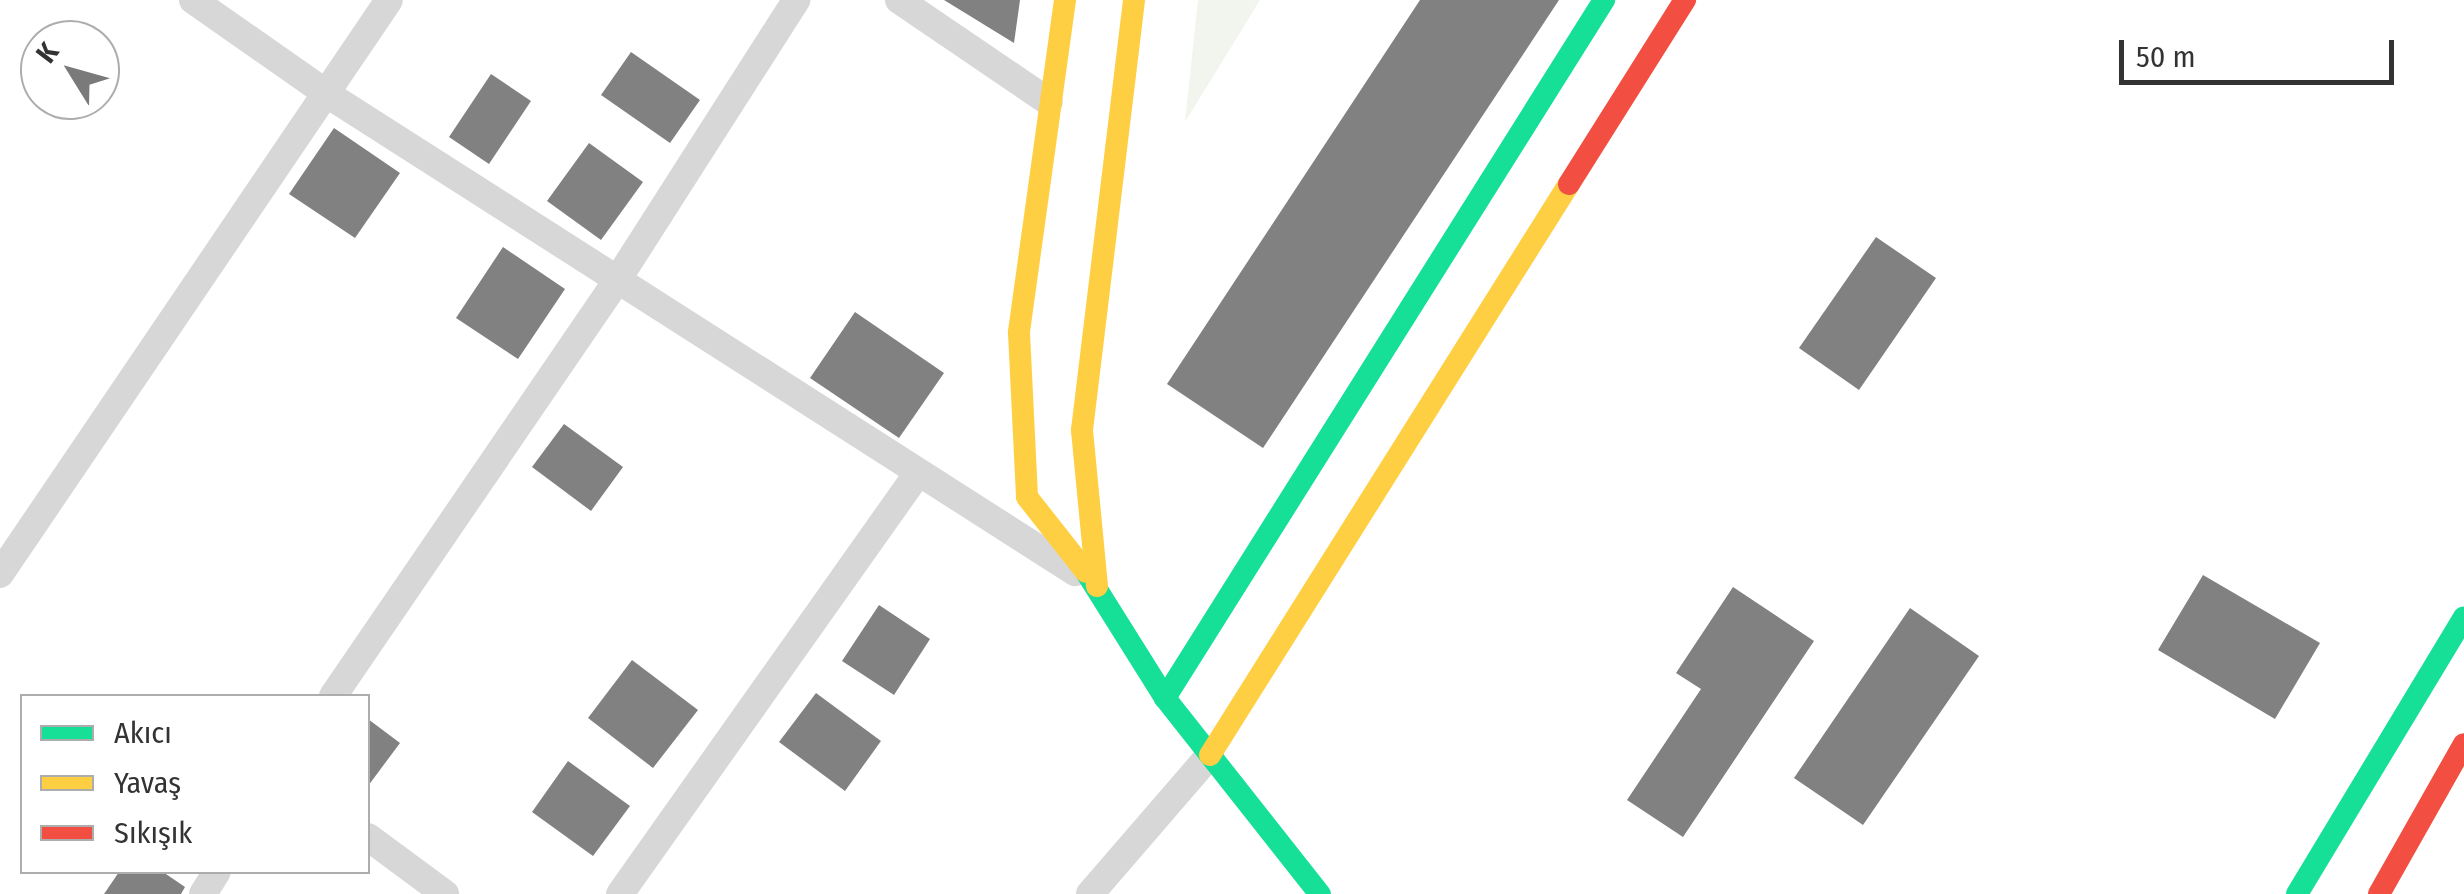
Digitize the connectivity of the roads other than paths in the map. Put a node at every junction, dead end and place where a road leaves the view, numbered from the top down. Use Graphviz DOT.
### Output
graph roads {
  1 [pos="193,0"];
  2 [pos="388,0"];
  3 [pos="796,0"];
  4 [pos="899,0"];
  5 [pos="1065,0"];
  6 [pos="1134,0"];
  7 [pos="1604,0"];
  8 [pos="1685,0"];
  9 [pos="327,94"];
  10 [pos="1049,102"];
  11 [pos="616,282"];
  12 [pos="918,473"];
  13 [pos="0,574"];
  14 [pos="1097,586"];
  15 [pos="2464,616"];
  16 [pos="334,694"];
  17 [pos="1165,698"];
  18 [pos="2464,744"];
  19 [pos="1210,755"];
  20 [pos="370,838"];
  21 [pos="446,894"];
  22 [pos="620,894"];
  23 [pos="1090,894"];
  24 [pos="1320,894"];
  25 [pos="2298,894"];
  26 [pos="2379,894"];
  1 -- 9 [label="street"];
  2 -- 9 [label="street"];
  3 -- 11 [label="street"];
  4 -- 10 [label="street"];
  5 -- 10 [label="main road"];
  6 -- 14 [label="main road"];
  7 -- 17 [label="main road"];
  8 -- 19 [label="main road"];
  9 -- 11 [label="street"];
  9 -- 13 [label="street"];
  10 -- 14 [label="main road"];
  11 -- 12 [label="street"];
  11 -- 16 [label="street"];
  12 -- 14 [label="street"];
  12 -- 22 [label="street"];
  14 -- 17 [label="main road"];
  15 -- 25 [label="main road"];
  17 -- 19 [label="main road"];
  18 -- 26 [label="main road"];
  19 -- 23 [label="street"];
  19 -- 24 [label="main road"];
  20 -- 21 [label="street"];
}
